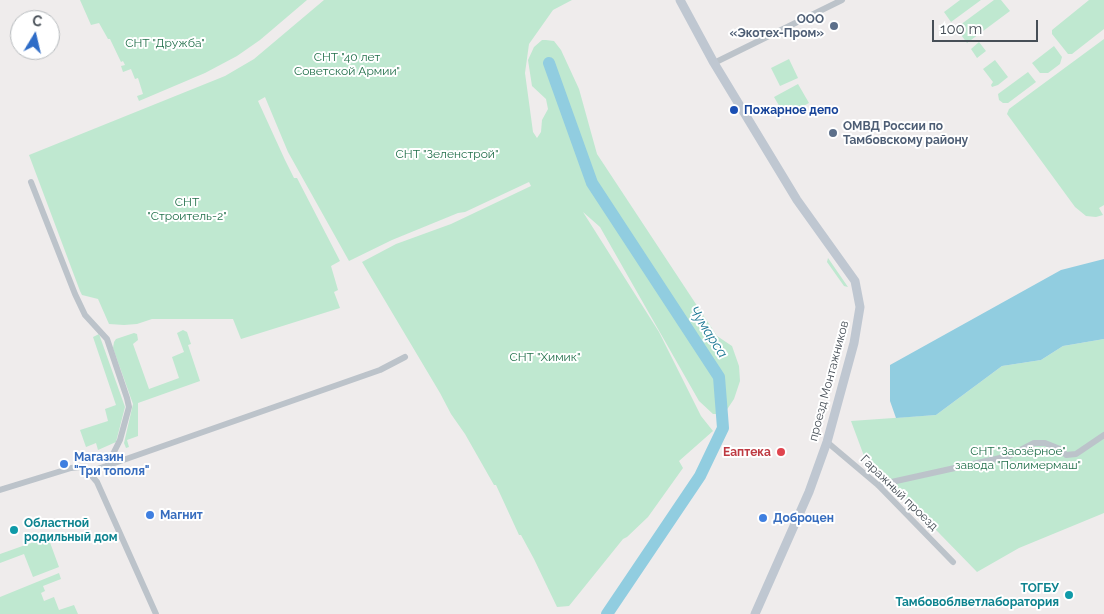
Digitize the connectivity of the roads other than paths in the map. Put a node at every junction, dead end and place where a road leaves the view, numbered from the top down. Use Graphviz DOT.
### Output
graph roads {
  1 [pos="680,0"];
  2 [pos="842,0"];
  3 [pos="714,63"];
  4 [pos="32,182"];
  5 [pos="405,357"];
  6 [pos="1104,435"];
  7 [pos="827,442"];
  8 [pos="108,464"];
  9 [pos="89,472"];
  10 [pos="878,485"];
  11 [pos="0,490"];
  12 [pos="954,562"];
  13 [pos="156,614"];
  14 [pos="756,614"];
  1 -- 3 [label="main road, проезд Монтажников"];
  2 -- 3 [label="street"];
  3 -- 7 [label="main road, проезд Монтажников"];
  4 -- 8 [label="street"];
  5 -- 8 [label="street"];
  6 -- 10 [label="street"];
  7 -- 10 [label="street, Гаражный проезд"];
  7 -- 14 [label="main road, проезд Монтажников"];
  8 -- 9 [label="street"];
  9 -- 11 [label="street"];
  9 -- 13 [label="street"];
  10 -- 12 [label="street, Гаражный проезд"];
}
